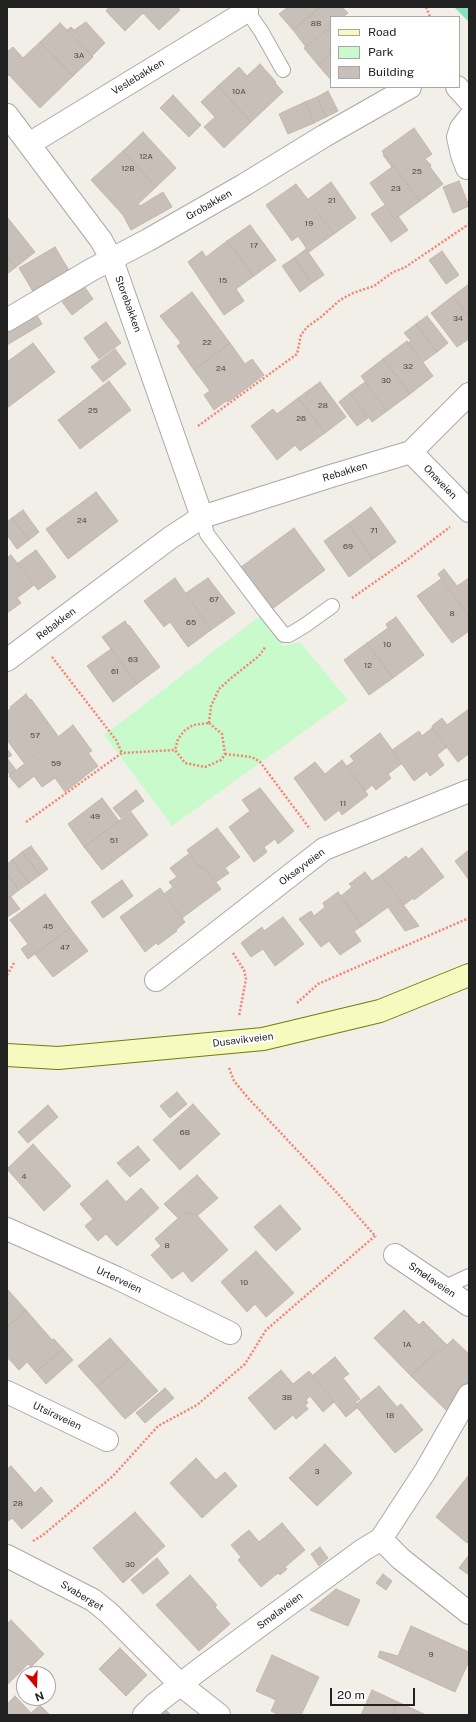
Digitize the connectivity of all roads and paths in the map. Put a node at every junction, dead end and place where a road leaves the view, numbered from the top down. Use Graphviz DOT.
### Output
graph roads {
  1 [pos="246,9"];
  2 [pos="283,70"];
  3 [pos="408,88"];
  4 [pos="458,88"];
  5 [pos="469,100"];
  6 [pos="7,115"];
  7 [pos="469,118"];
  8 [pos="29,144"];
  9 [pos="467,168"];
  10 [pos="469,224"];
  11 [pos="112,260"];
  12 [pos="7,320"];
  13 [pos="469,394"];
  14 [pos="176,441"];
  15 [pos="411,452"];
  16 [pos="469,511"];
  17 [pos="202,518"];
  18 [pos="451,526"];
  19 [pos="332,606"];
  20 [pos="281,632"];
  21 [pos="37,638"];
  22 [pos="7,660"];
  23 [pos="209,723"];
  24 [pos="175,750"];
  25 [pos="122,753"];
  26 [pos="225,754"];
  27 [pos="469,791"];
  28 [pos="26,822"];
  29 [pos="324,849"];
  30 [pos="469,918"];
  31 [pos="218,932"];
  32 [pos="14,963"];
  33 [pos="7,975"];
  34 [pos="469,975"];
  35 [pos="156,980"];
  36 [pos="295,1006"];
  37 [pos="239,1018"];
  38 [pos="7,1055"];
  39 [pos="229,1068"];
  40 [pos="7,1229"];
  41 [pos="375,1236"];
  42 [pos="395,1255"];
  43 [pos="469,1276"];
  44 [pos="443,1288"];
  45 [pos="469,1305"];
  46 [pos="230,1333"];
  47 [pos="7,1392"];
  48 [pos="469,1395"];
  49 [pos="107,1440"];
  50 [pos="380,1539"];
  51 [pos="9,1557"];
  52 [pos="469,1613"];
  53 [pos="181,1685"];
  54 [pos="144,1715"];
  55 [pos="219,1715"];
  1 -- 2 [label="lane, Veslebakken"];
  1 -- 8 [label="street, Veslebakken"];
  3 -- 11 [label="street, Grobakken"];
  4 -- 5 [label="street"];
  6 -- 8 [label="street, Storebakken"];
  7 -- 9 [label="street"];
  8 -- 11 [label="street, Storebakken"];
  10 -- 14 [label="path"];
  11 -- 12 [label="street, Grobakken"];
  11 -- 14 [label="street, Storebakken"];
  13 -- 15 [label="street, Rebakken"];
  14 -- 17 [label="street, Storebakken"];
  15 -- 16 [label="street, Onaveien"];
  15 -- 17 [label="street, Rebakken"];
  17 -- 20 [label="lane"];
  17 -- 21 [label="street, Rebakken"];
  18 -- 19 [label="path"];
  19 -- 20 [label="lane"];
  20 -- 23 [label="path"];
  21 -- 22 [label="street, Rebakken"];
  21 -- 25 [label="path"];
  23 -- 24 [label="path"];
  23 -- 26 [label="path"];
  24 -- 25 [label="path"];
  24 -- 26 [label="path"];
  25 -- 28 [label="path"];
  26 -- 29 [label="path"];
  27 -- 29 [label="street, Oksøyveien"];
  29 -- 31 [label="street, Oksøyveien"];
  30 -- 36 [label="path"];
  31 -- 35 [label="street, Oksøyveien"];
  31 -- 37 [label="path"];
  32 -- 33 [label="path"];
  34 -- 38 [label="main road, Dusavikveien"];
  39 -- 41 [label="path"];
  40 -- 46 [label="street, Urterveien"];
  41 -- 42 [label="path"];
  41 -- 51 [label="path"];
  42 -- 44 [label="street, Smølaveien"];
  43 -- 44 [label="lane"];
  44 -- 45 [label="street, Smølaveien"];
  47 -- 49 [label="street, Utsiraveien"];
  48 -- 50 [label="street, Smølaveien"];
  50 -- 52 [label="street"];
  50 -- 53 [label="street, Smølaveien"];
  51 -- 53 [label="street, Svaberget"];
  53 -- 54 [label="street"];
  53 -- 55 [label="street, Svaberget"];
}
